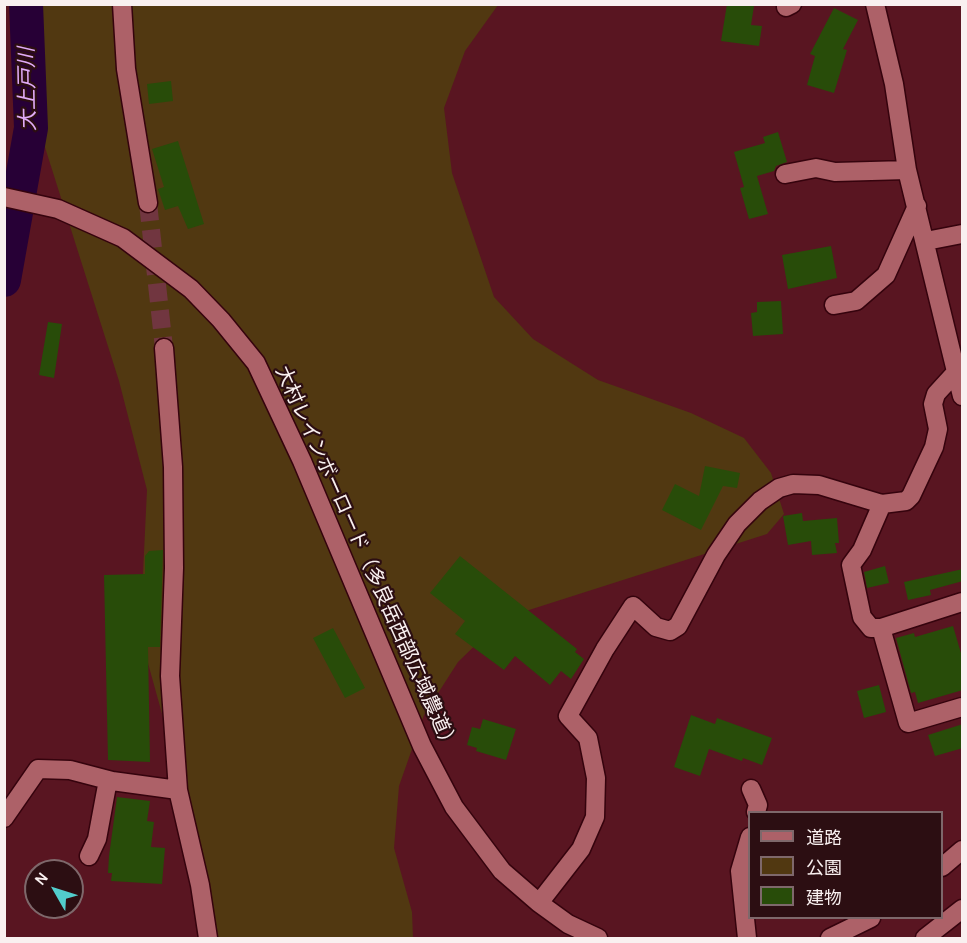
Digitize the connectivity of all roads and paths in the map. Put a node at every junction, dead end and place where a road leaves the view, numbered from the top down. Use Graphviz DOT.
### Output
graph roads {
  1 [pos="122,4"];
  2 [pos="875,4"];
  3 [pos="907,170"];
  4 [pos="785,174"];
  5 [pos="4,197"];
  6 [pos="148,203"];
  7 [pos="917,206"];
  8 [pos="963,234"];
  9 [pos="926,241"];
  10 [pos="834,305"];
  11 [pos="164,348"];
  12 [pos="957,371"];
  13 [pos="963,396"];
  14 [pos="882,504"];
  15 [pos="963,603"];
  16 [pos="881,628"];
  17 [pos="963,707"];
  18 [pos="108,780"];
  19 [pos="751,789"];
  20 [pos="178,790"];
  21 [pos="757,811"];
  22 [pos="4,818"];
  23 [pos="748,844"];
  24 [pos="963,850"];
  25 [pos="89,856"];
  26 [pos="943,866"];
  27 [pos="539,903"];
  28 [pos="963,909"];
  29 [pos="869,919"];
  30 [pos="208,939"];
  31 [pos="598,939"];
  32 [pos="747,939"];
  33 [pos="830,939"];
  34 [pos="925,939"];
  1 -- 6 [label="street"];
  2 -- 3 [label="street"];
  3 -- 4 [label="street"];
  3 -- 7 [label="street"];
  5 -- 27 [label="street, 大村レインボーロード（多良岳西部広域農道）"];
  7 -- 9 [label="street"];
  7 -- 10 [label="street"];
  8 -- 9 [label="street"];
  9 -- 12 [label="street"];
  11 -- 20 [label="street"];
  12 -- 13 [label="street"];
  12 -- 14 [label="street"];
  14 -- 16 [label="street"];
  14 -- 27 [label="street"];
  15 -- 16 [label="street"];
  16 -- 17 [label="street"];
  18 -- 20 [label="street"];
  18 -- 22 [label="street"];
  18 -- 25 [label="street"];
  19 -- 21 [label="street"];
  20 -- 30 [label="street"];
  23 -- 32 [label="street"];
  24 -- 26 [label="street"];
  27 -- 31 [label="street, 大村レインボーロード（多良岳西部広域農道）"];
  28 -- 34 [label="street"];
  29 -- 33 [label="street"];
}
